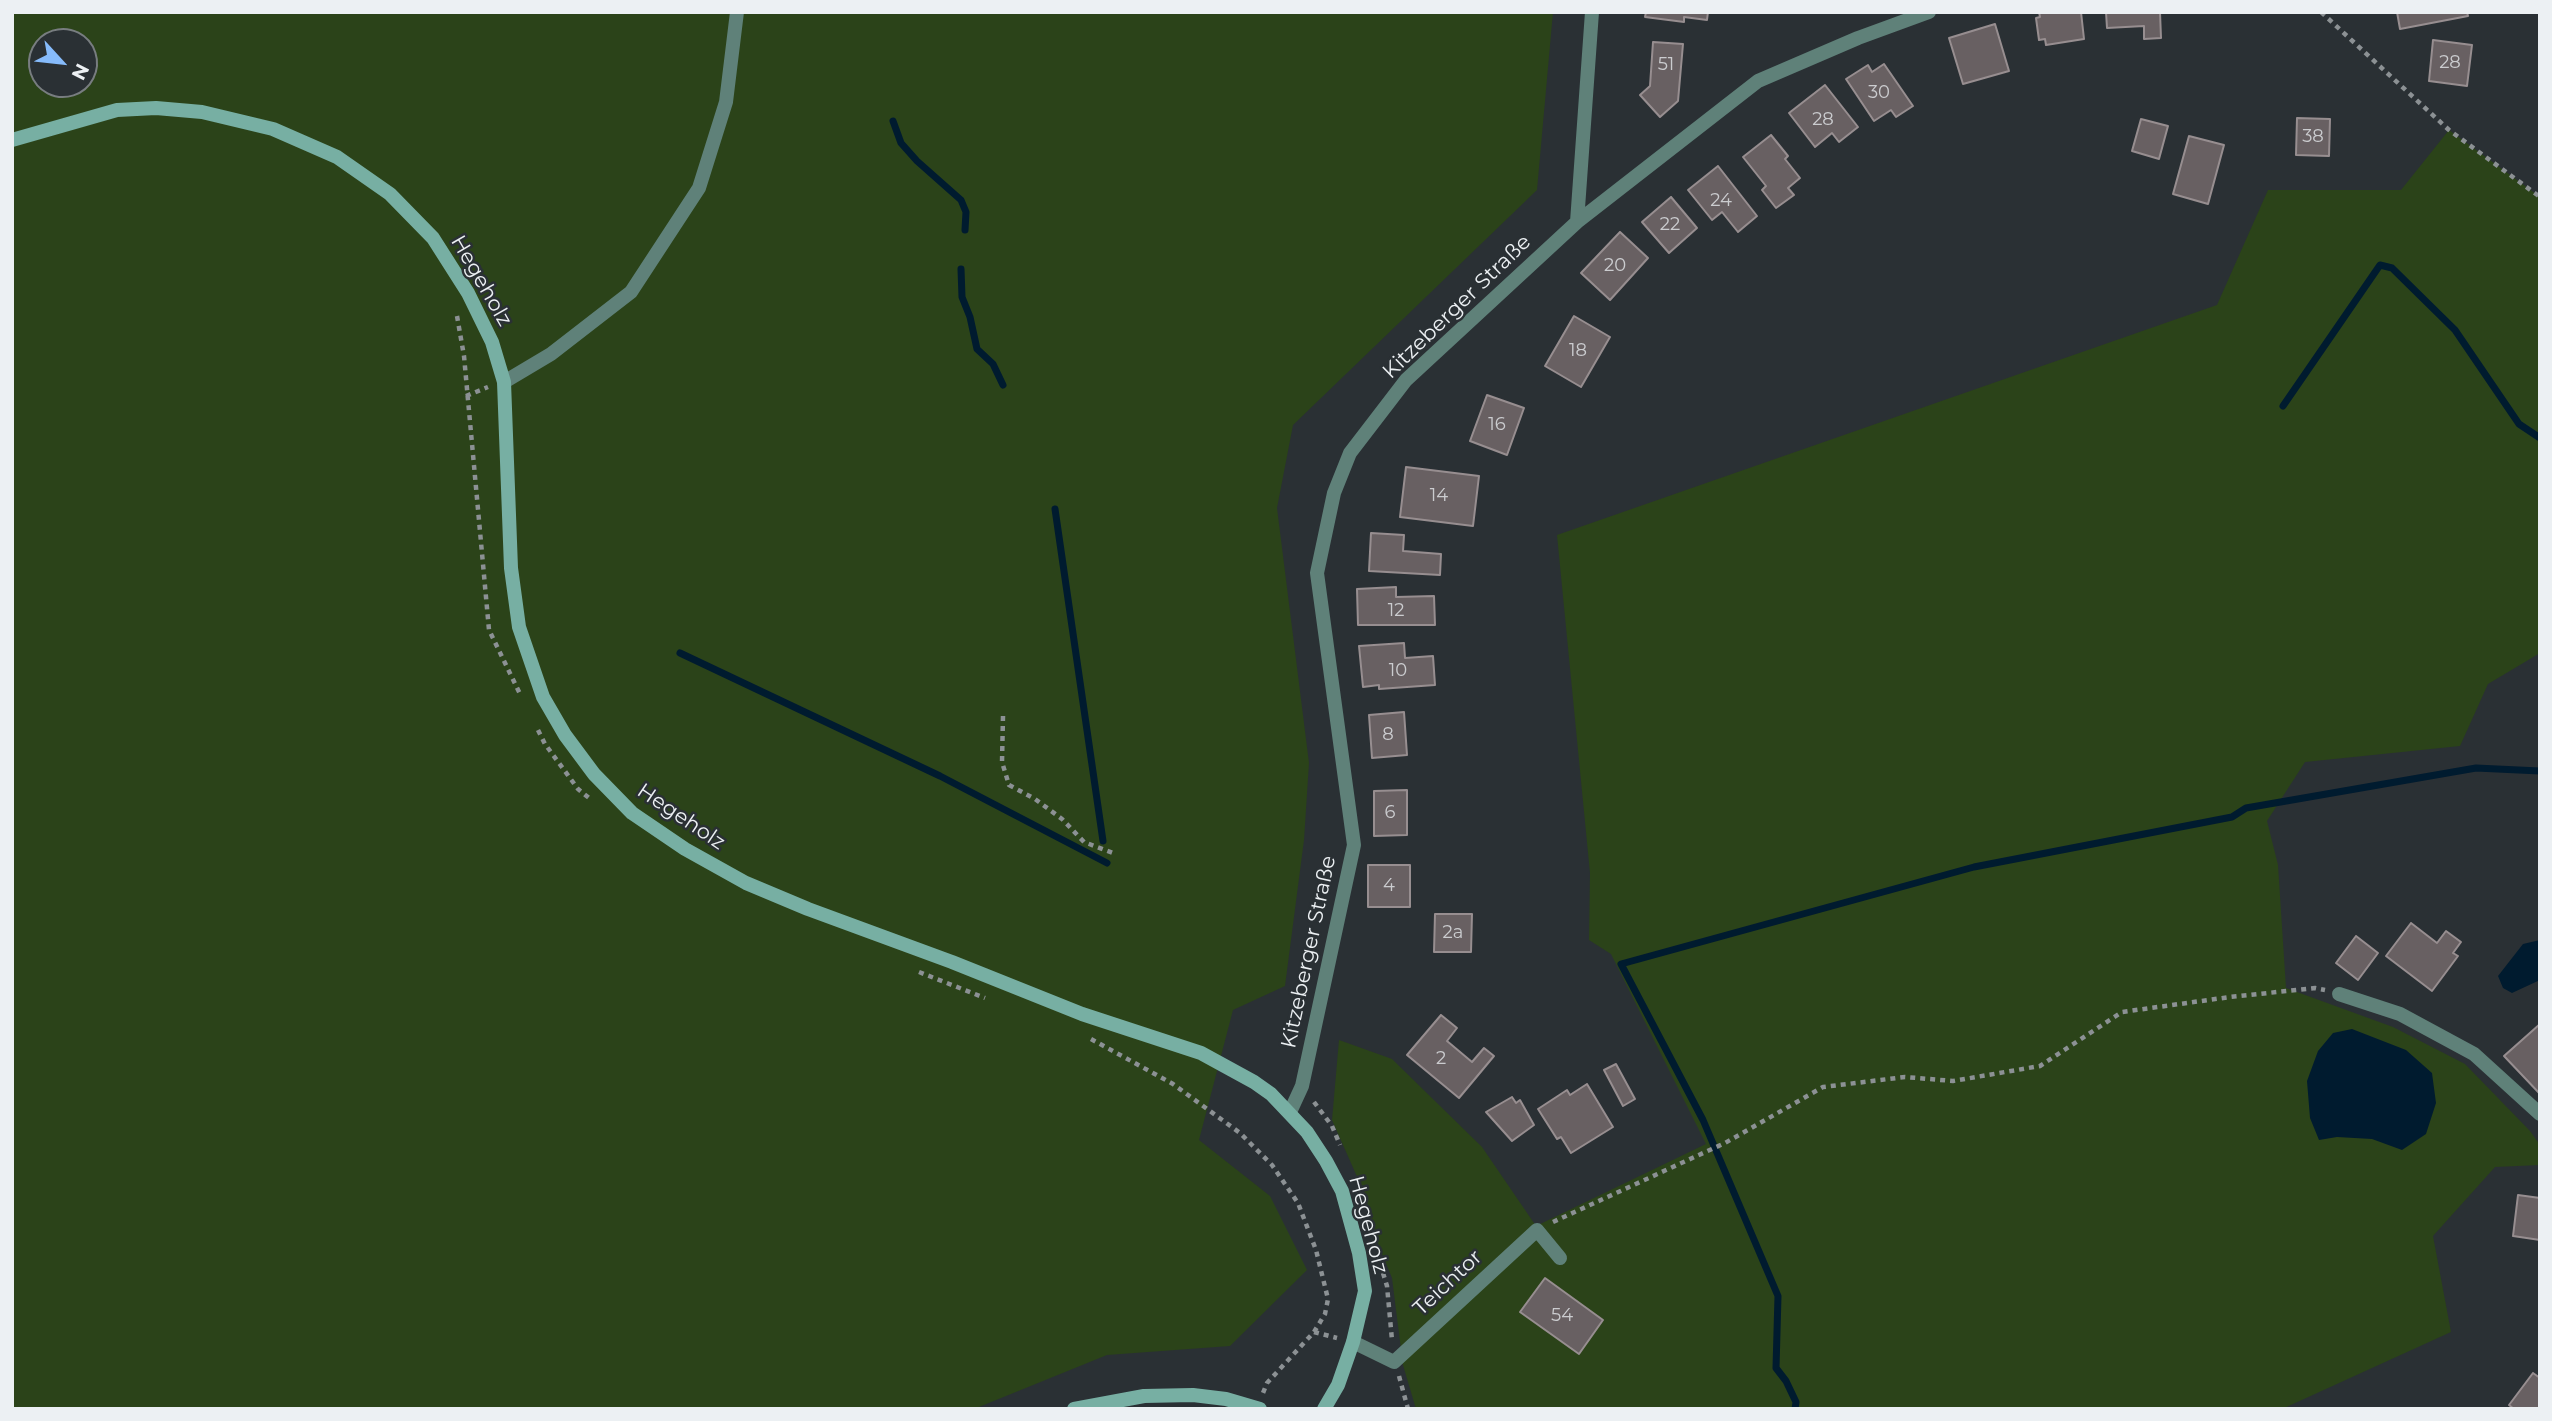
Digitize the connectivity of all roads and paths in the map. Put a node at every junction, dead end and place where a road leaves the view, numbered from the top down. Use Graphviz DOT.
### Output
graph roads {
  1 [pos="737,12"];
  2 [pos="1592,12"];
  3 [pos="1929,12"];
  4 [pos="2321,12"];
  5 [pos="12,140"];
  6 [pos="2540,197"];
  7 [pos="1577,222"];
  8 [pos="456,310"];
  9 [pos="503,382"];
  10 [pos="525,704"];
  11 [pos="1003,716"];
  12 [pos="535,724"];
  13 [pos="597,806"];
  14 [pos="1113,853"];
  15 [pos="918,971"];
  16 [pos="2339,993"];
  17 [pos="988,999"];
  18 [pos="1090,1038"];
  19 [pos="1290,1112"];
  20 [pos="2540,1114"];
  21 [pos="1537,1230"];
  22 [pos="1560,1258"];
  23 [pos="1353,1342"];
  24 [pos="1258,1408"];
  25 [pos="1074,1409"];
  26 [pos="1324,1409"];
  1 -- 9 [label="street"];
  2 -- 7 [label="street"];
  3 -- 7 [label="street, Kitzeberger Straße"];
  4 -- 6 [label="path"];
  5 -- 9 [label="street, Hegeholz"];
  7 -- 19 [label="street, Kitzeberger Straße"];
  8 -- 10 [label="path"];
  9 -- 19 [label="street, Hegeholz"];
  11 -- 14 [label="path"];
  12 -- 13 [label="path"];
  15 -- 17 [label="path"];
  16 -- 20 [label="street"];
  16 -- 21 [label="path"];
  18 -- 24 [label="path"];
  19 -- 23 [label="street, Hegeholz"];
  21 -- 22 [label="street"];
  21 -- 23 [label="street, Teichtor"];
  23 -- 26 [label="street, Hegeholz"];
  24 -- 25 [label="street"];
}
